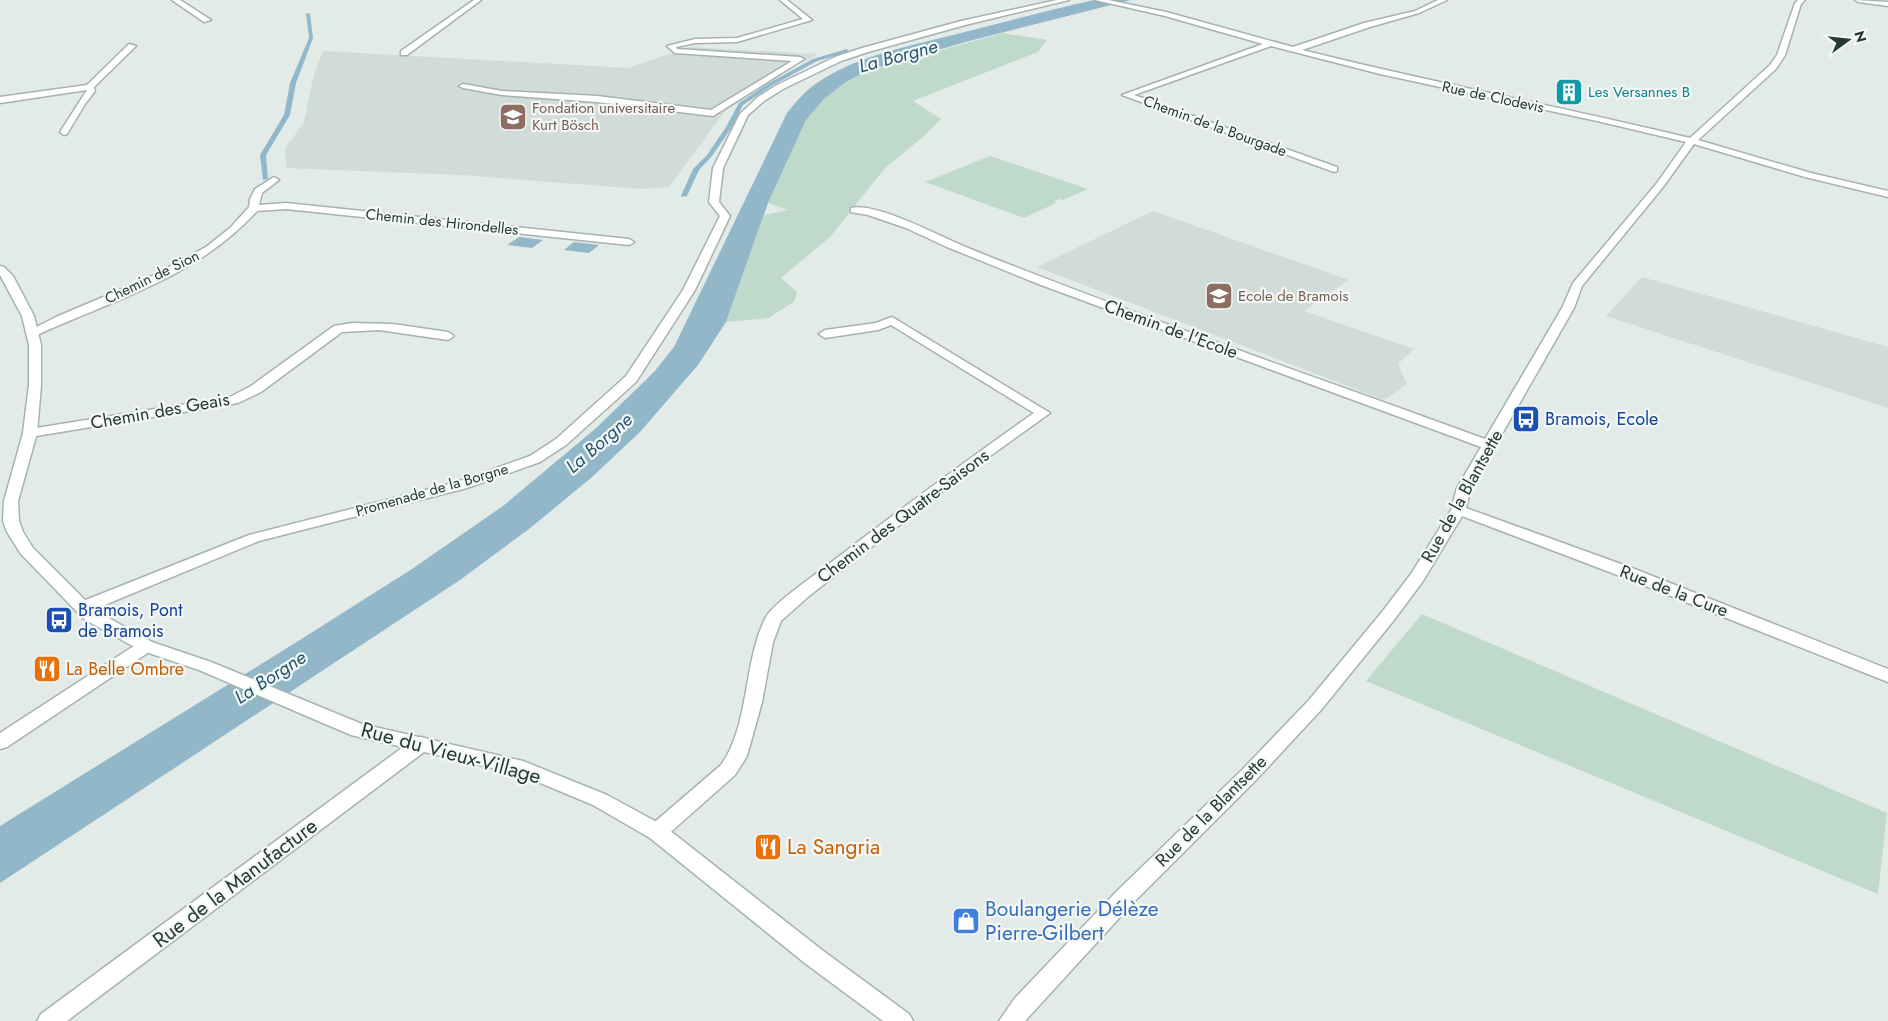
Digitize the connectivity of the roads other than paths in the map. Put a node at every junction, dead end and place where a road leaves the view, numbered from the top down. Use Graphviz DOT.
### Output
graph roads {
  1 [pos="175,0"];
  2 [pos="478,0"];
  3 [pos="783,0"];
  4 [pos="1066,0"];
  5 [pos="1098,0"];
  6 [pos="1152,0"];
  7 [pos="1444,0"];
  8 [pos="1858,0"];
  9 [pos="1875,0"];
  10 [pos="1798,1"];
  11 [pos="1888,3"];
  12 [pos="1146,10"];
  13 [pos="207,20"];
  14 [pos="1271,44"];
  15 [pos="132,46"];
  16 [pos="1293,50"];
  17 [pos="404,53"];
  18 [pos="463,86"];
  19 [pos="90,87"];
  20 [pos="0,100"];
  21 [pos="64,132"];
  22 [pos="1692,141"];
  23 [pos="1334,169"];
  24 [pos="274,180"];
  25 [pos="1888,194"];
  26 [pos="254,208"];
  27 [pos="855,210"];
  28 [pos="629,242"];
  29 [pos="0,269"];
  30 [pos="33,332"];
  31 [pos="826,334"];
  32 [pos="448,336"];
  33 [pos="30,433"];
  34 [pos="1488,445"];
  35 [pos="1458,510"];
  36 [pos="84,607"];
  37 [pos="146,646"];
  38 [pos="1888,676"];
  39 [pos="0,742"];
  40 [pos="421,744"];
  41 [pos="657,832"];
  42 [pos="49,1021"];
  43 [pos="901,1021"];
  44 [pos="1011,1021"];
  1 -- 13 [label="street"];
  2 -- 17 [label="street"];
  3 -- 18 [label="street"];
  4 -- 36 [label="street, Promenade de la Borgne"];
  5 -- 12 [label="street, Rue de Clodevis"];
  6 -- 12 [label="street"];
  7 -- 16 [label="street"];
  8 -- 11 [label="street"];
  9 -- 11 [label="street"];
  10 -- 22 [label="street, Rue de la Blantsette"];
  12 -- 14 [label="street, Rue de Clodevis"];
  14 -- 16 [label="street, Rue de Clodevis"];
  14 -- 23 [label="street, Chemin de la Bourgade"];
  15 -- 19 [label="street"];
  16 -- 22 [label="street, Rue de Clodevis"];
  19 -- 20 [label="street"];
  19 -- 21 [label="street"];
  22 -- 25 [label="street, Rue de Clodevis"];
  22 -- 34 [label="street, Rue de la Blantsette"];
  24 -- 26 [label="street, Chemin de Sion"];
  26 -- 28 [label="street, Chemin des Hirondelles"];
  26 -- 30 [label="street, Chemin de Sion"];
  27 -- 34 [label="street, Chemin de l'Ecole"];
  29 -- 30 [label="street, Rue du Vieux-Village"];
  30 -- 33 [label="street, Rue du Vieux-Village"];
  31 -- 41 [label="street, Chemin des Quatre-Saisons"];
  32 -- 33 [label="street, Chemin des Geais"];
  33 -- 36 [label="street, Rue du Vieux-Village"];
  34 -- 35 [label="street, Rue de la Blantsette"];
  35 -- 38 [label="street, Rue de la Cure"];
  35 -- 44 [label="street, Rue de la Blantsette"];
  36 -- 37 [label="street, Rue du Vieux-Village"];
  37 -- 39 [label="street"];
  37 -- 40 [label="street, Rue du Vieux-Village"];
  40 -- 41 [label="street, Rue du Vieux-Village"];
  40 -- 42 [label="street, Rue de la Manufacture"];
  41 -- 43 [label="street, Rue du Vieux-Village"];
}
